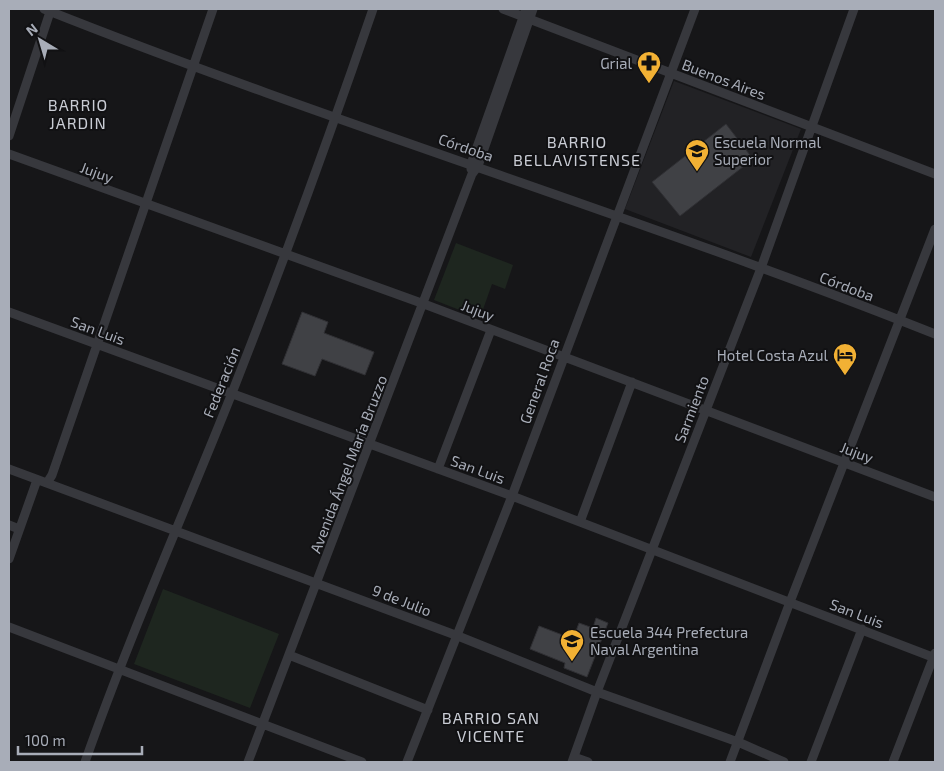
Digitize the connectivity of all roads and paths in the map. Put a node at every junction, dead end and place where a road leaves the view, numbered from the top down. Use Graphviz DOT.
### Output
graph roads {
  1 [pos="213,9"];
  2 [pos="373,9"];
  3 [pos="503,9"];
  4 [pos="533,9"];
  5 [pos="695,9"];
  6 [pos="854,9"];
  7 [pos="48,10"];
  8 [pos="526,15"];
  9 [pos="195,65"];
  10 [pos="672,74"];
  11 [pos="336,118"];
  12 [pos="811,126"];
  13 [pos="9,136"];
  14 [pos="9,154"];
  15 [pos="474,165"];
  16 [pos="935,174"];
  17 [pos="144,204"];
  18 [pos="618,215"];
  19 [pos="935,229"];
  20 [pos="286,254"];
  21 [pos="761,268"];
  22 [pos="424,304"];
  23 [pos="9,312"];
  24 [pos="899,320"];
  25 [pos="491,330"];
  26 [pos="935,334"];
  27 [pos="97,344"];
  28 [pos="563,356"];
  29 [pos="632,382"];
  30 [pos="232,394"];
  31 [pos="706,410"];
  32 [pos="370,443"];
  33 [pos="844,462"];
  34 [pos="9,469"];
  35 [pos="438,469"];
  36 [pos="37,480"];
  37 [pos="47,483"];
  38 [pos="512,496"];
  39 [pos="935,497"];
  40 [pos="580,522"];
  41 [pos="9,525"];
  42 [pos="19,529"];
  43 [pos="176,531"];
  44 [pos="652,549"];
  45 [pos="9,559"];
  46 [pos="317,583"];
  47 [pos="790,602"];
  48 [pos="9,627"];
  49 [pos="862,629"];
  50 [pos="458,636"];
  51 [pos="289,655"];
  52 [pos="935,656"];
  53 [pos="118,668"];
  54 [pos="597,692"];
  55 [pos="428,710"];
  56 [pos="262,723"];
  57 [pos="738,742"];
  58 [pos="573,760"];
  59 [pos="85,762"];
  60 [pos="248,762"];
  61 [pos="362,762"];
  62 [pos="407,762"];
  63 [pos="588,762"];
  64 [pos="730,762"];
  65 [pos="784,762"];
  66 [pos="811,762"];
  67 [pos="893,762"];
  1 -- 9 [label="street"];
  2 -- 11 [label="street, Federación"];
  3 -- 8 [label="street, Buenos Aires"];
  4 -- 8 [label="street, Avenida Ángel María Bruzzo"];
  5 -- 10 [label="street, General Roca"];
  6 -- 12 [label="street, Sarmiento"];
  7 -- 9 [label="street, Córdoba"];
  7 -- 13 [label="street"];
  8 -- 10 [label="street, Buenos Aires"];
  8 -- 15 [label="street, Avenida Ángel María Bruzzo"];
  9 -- 11 [label="street, Córdoba"];
  9 -- 17 [label="street"];
  10 -- 12 [label="street, Buenos Aires"];
  10 -- 18 [label="street, General Roca"];
  11 -- 15 [label="street, Córdoba"];
  11 -- 20 [label="street, Federación"];
  12 -- 16 [label="street, Buenos Aires"];
  12 -- 21 [label="street, Sarmiento"];
  14 -- 17 [label="street, Jujuy"];
  15 -- 18 [label="street, Córdoba"];
  15 -- 22 [label="street, Avenida Ángel María Bruzzo"];
  17 -- 20 [label="street, Jujuy"];
  17 -- 27 [label="street"];
  18 -- 21 [label="street, Córdoba"];
  18 -- 28 [label="street, General Roca"];
  19 -- 24 [label="street"];
  20 -- 22 [label="street, Jujuy"];
  20 -- 30 [label="street, Federación"];
  21 -- 24 [label="street, Córdoba"];
  21 -- 31 [label="street, Sarmiento"];
  22 -- 25 [label="street, Jujuy"];
  22 -- 32 [label="street, Avenida Ángel María Bruzzo"];
  23 -- 27 [label="street, San Luis"];
  24 -- 26 [label="street, Córdoba"];
  24 -- 33 [label="street"];
  25 -- 28 [label="street, Jujuy"];
  25 -- 35 [label="street"];
  27 -- 30 [label="street, San Luis"];
  27 -- 37 [label="street"];
  28 -- 29 [label="street, Jujuy"];
  28 -- 38 [label="street, General Roca"];
  29 -- 31 [label="street, Jujuy"];
  29 -- 40 [label="street"];
  30 -- 32 [label="street, San Luis"];
  30 -- 43 [label="street, Federación"];
  31 -- 33 [label="street, Jujuy"];
  31 -- 44 [label="street, Sarmiento"];
  32 -- 35 [label="street, San Luis"];
  32 -- 46 [label="street, Avenida Ángel María Bruzzo"];
  33 -- 39 [label="street, Jujuy"];
  33 -- 47 [label="street"];
  34 -- 36 [label="street, 9 de Julio"];
  35 -- 38 [label="street, San Luis"];
  36 -- 37 [label="street, 9 de Julio"];
  36 -- 42 [label="street"];
  37 -- 43 [label="street, 9 de Julio"];
  38 -- 40 [label="street, San Luis"];
  38 -- 50 [label="street, General Roca"];
  40 -- 44 [label="street, San Luis"];
  41 -- 42 [label="street"];
  42 -- 45 [label="street"];
  43 -- 46 [label="street, 9 de Julio"];
  43 -- 53 [label="street, Federación"];
  44 -- 47 [label="street, San Luis"];
  44 -- 54 [label="street, Sarmiento"];
  46 -- 50 [label="street, 9 de Julio"];
  46 -- 51 [label="street, Avenida Ángel María Bruzzo"];
  47 -- 49 [label="street, San Luis"];
  47 -- 57 [label="street"];
  48 -- 53 [label="street"];
  49 -- 52 [label="street, San Luis"];
  49 -- 66 [label="street"];
  50 -- 54 [label="street, 9 de Julio"];
  50 -- 55 [label="street, General Roca"];
  51 -- 55 [label="street"];
  51 -- 56 [label="street, Avenida Ángel María Bruzzo"];
  52 -- 67 [label="street"];
  53 -- 56 [label="street"];
  53 -- 59 [label="street, Federación"];
  54 -- 57 [label="street, 9 de Julio"];
  54 -- 58 [label="street, Sarmiento"];
  55 -- 62 [label="street, General Roca"];
  56 -- 60 [label="street, Avenida Ángel María Bruzzo"];
  56 -- 61 [label="street"];
  57 -- 64 [label="street"];
  57 -- 65 [label="street, 9 de Julio"];
  58 -- 63 [label="street"];
}
